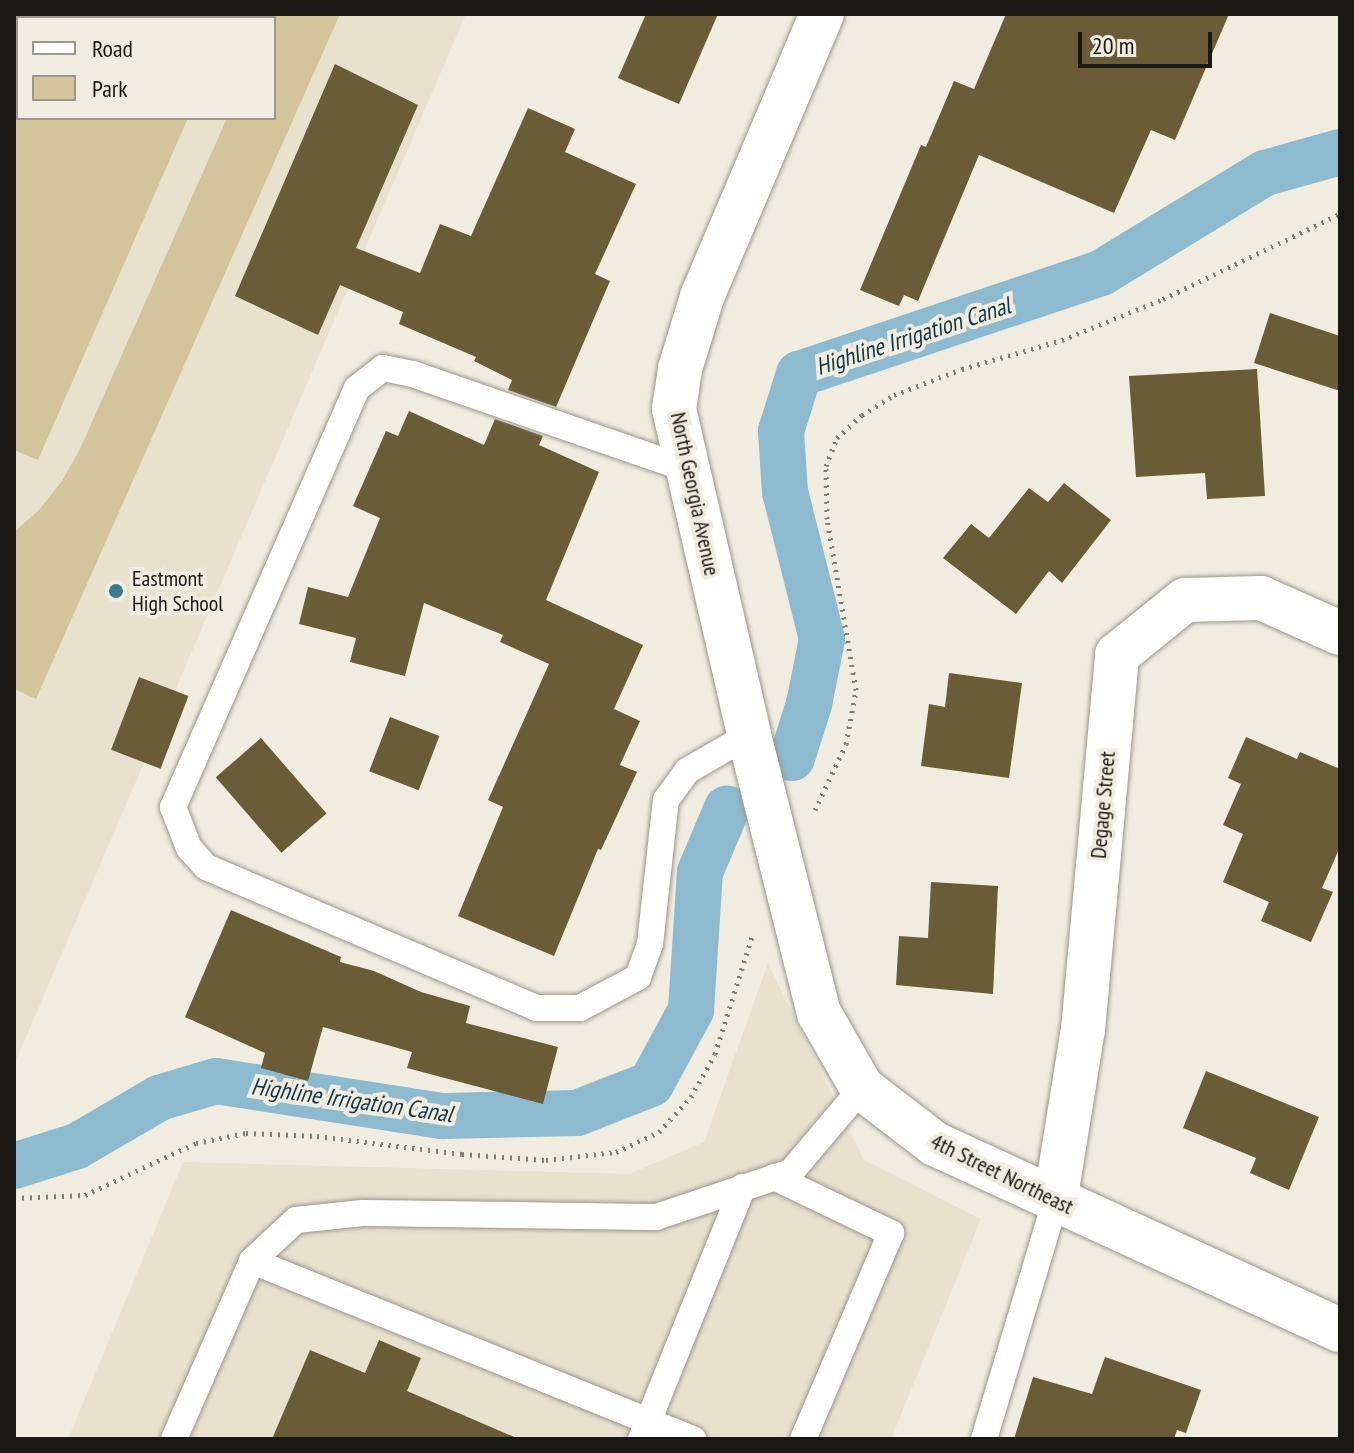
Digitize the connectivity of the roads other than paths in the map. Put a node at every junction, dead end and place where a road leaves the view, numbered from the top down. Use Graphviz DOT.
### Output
graph roads {
  1 [pos="822,14"];
  2 [pos="687,469"];
  3 [pos="1340,633"];
  4 [pos="749,735"];
  5 [pos="790,897"];
  6 [pos="862,1088"];
  7 [pos="774,1177"];
  8 [pos="743,1187"];
  9 [pos="1055,1202"];
  10 [pos="252,1261"];
  11 [pos="1340,1330"];
  12 [pos="645,1430"];
  13 [pos="174,1439"];
  14 [pos="693,1439"];
  15 [pos="803,1439"];
  16 [pos="984,1439"];
  1 -- 2 [label="street, North Georgia Avenue"];
  2 -- 4 [label="street, North Georgia Avenue"];
  2 -- 4 [label="lane"];
  3 -- 9 [label="street, Degage Street"];
  4 -- 5 [label="street, North Georgia Avenue"];
  5 -- 6 [label="street, 4th Street Northeast"];
  6 -- 7 [label="lane"];
  6 -- 9 [label="street, 4th Street Northeast"];
  7 -- 8 [label="lane"];
  7 -- 15 [label="lane"];
  8 -- 10 [label="lane"];
  8 -- 12 [label="lane"];
  9 -- 11 [label="street, 4th Street Northeast"];
  9 -- 16 [label="lane"];
  10 -- 12 [label="lane"];
  10 -- 13 [label="lane"];
  12 -- 14 [label="lane"];
}
